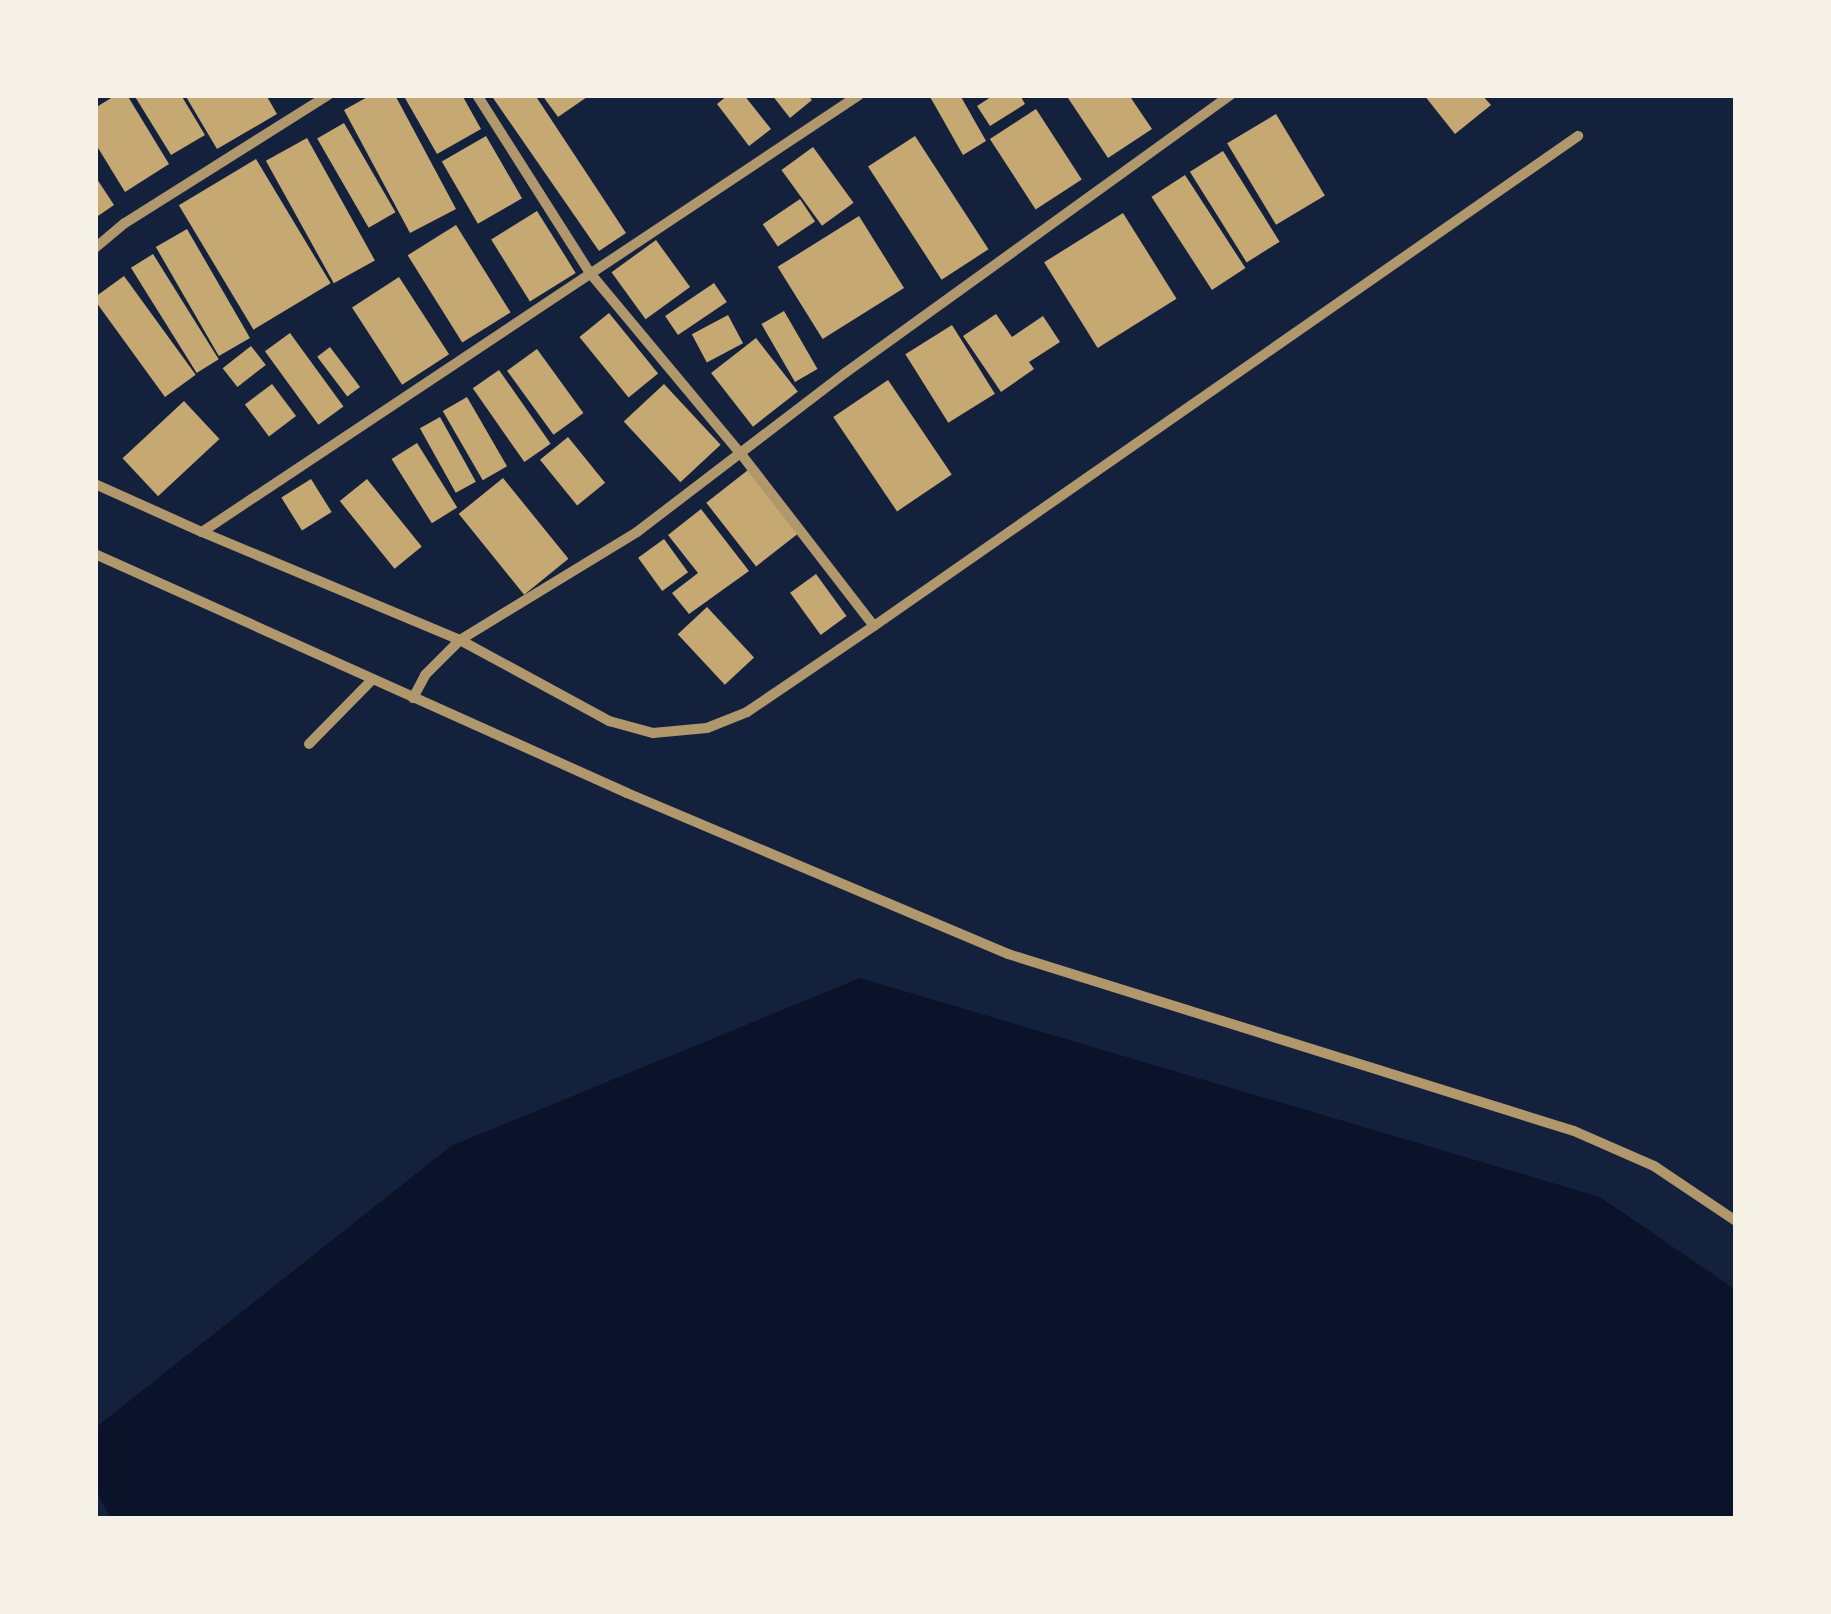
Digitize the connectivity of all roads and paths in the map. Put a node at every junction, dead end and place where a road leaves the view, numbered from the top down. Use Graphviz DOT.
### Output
graph roads {
  1 [pos="328,95"];
  2 [pos="477,95"];
  3 [pos="859,95"];
  4 [pos="1231,95"];
  5 [pos="1578,136"];
  6 [pos="95,248"];
  7 [pos="590,273"];
  8 [pos="741,454"];
  9 [pos="95,484"];
  10 [pos="202,532"];
  11 [pos="95,554"];
  12 [pos="874,626"];
  13 [pos="460,640"];
  14 [pos="372,680"];
  15 [pos="412,698"];
  16 [pos="310,744"];
  17 [pos="1736,1221"];
  1 -- 6 [label="street"];
  2 -- 7 [label="street"];
  3 -- 7 [label="street"];
  4 -- 8 [label="street"];
  5 -- 12 [label="street"];
  7 -- 8 [label="street"];
  7 -- 10 [label="street"];
  8 -- 12 [label="street"];
  8 -- 13 [label="street"];
  9 -- 10 [label="street"];
  10 -- 13 [label="street"];
  11 -- 14 [label="street"];
  12 -- 13 [label="street"];
  13 -- 15 [label="street"];
  14 -- 15 [label="street"];
  14 -- 16 [label="street"];
  15 -- 17 [label="street"];
}
